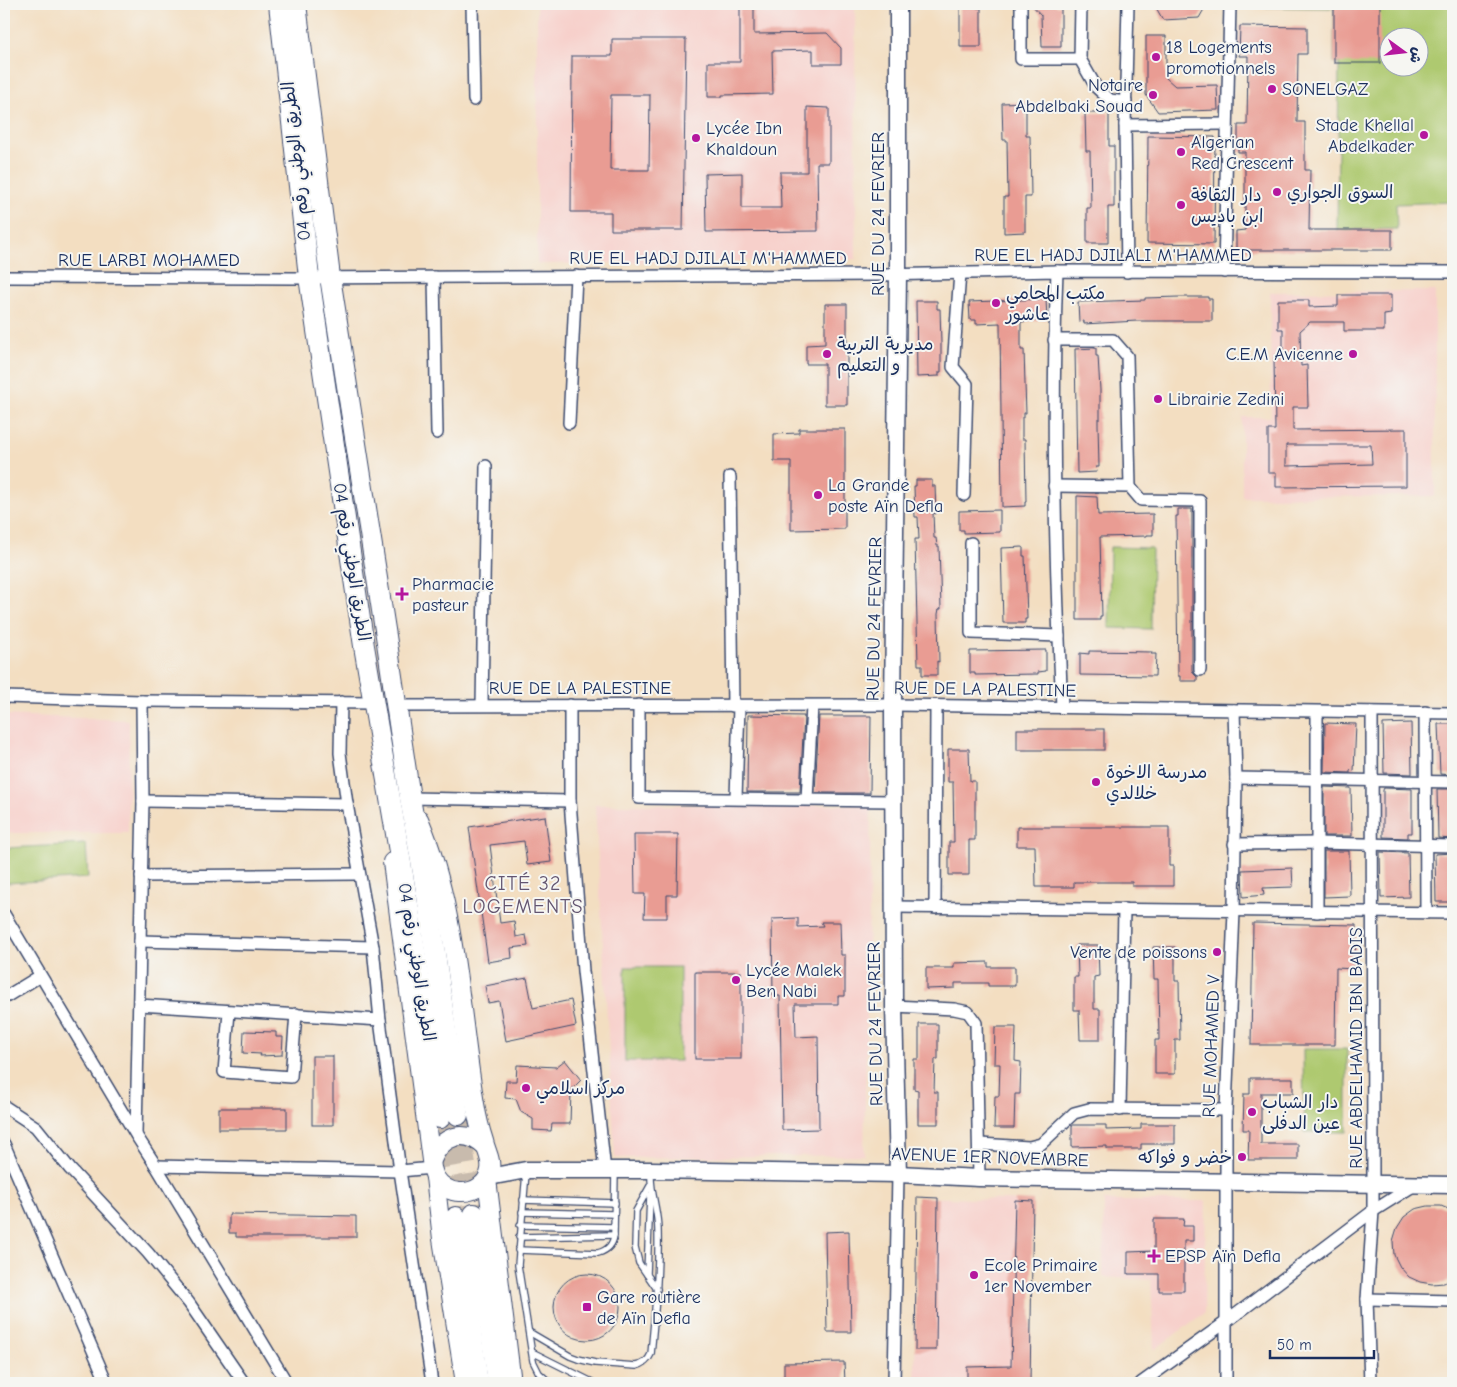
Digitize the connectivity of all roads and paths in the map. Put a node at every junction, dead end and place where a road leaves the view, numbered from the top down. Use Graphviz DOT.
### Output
graph roads {
  1 [pos="279,4"];
  2 [pos="296,4"];
  3 [pos="472,4"];
  4 [pos="898,4"];
  5 [pos="1022,4"];
  6 [pos="1082,4"];
  7 [pos="1128,4"];
  8 [pos="1230,4"];
  9 [pos="1080,59"];
  10 [pos="474,100"];
  11 [pos="1126,102"];
  12 [pos="1226,124"];
  13 [pos="1125,125"];
  14 [pos="1057,271"];
  15 [pos="1127,272"];
  16 [pos="1224,272"];
  17 [pos="1453,272"];
  18 [pos="960,273"];
  19 [pos="898,275"];
  20 [pos="576,276"];
  21 [pos="4,277"];
  22 [pos="434,277"];
  23 [pos="301,278"];
  24 [pos="330,278"];
  25 [pos="1054,340"];
  26 [pos="569,423"];
  27 [pos="437,433"];
  28 [pos="486,466"];
  29 [pos="730,477"];
  30 [pos="1054,486"];
  31 [pos="1130,486"];
  32 [pos="964,495"];
  33 [pos="971,543"];
  34 [pos="1059,636"];
  35 [pos="1200,670"];
  36 [pos="4,697"];
  37 [pos="142,701"];
  38 [pos="341,702"];
  39 [pos="375,703"];
  40 [pos="570,704"];
  41 [pos="482,705"];
  42 [pos="639,705"];
  43 [pos="893,705"];
  44 [pos="396,706"];
  45 [pos="736,706"];
  46 [pos="812,706"];
  47 [pos="936,706"];
  48 [pos="1062,707"];
  49 [pos="1234,710"];
  50 [pos="1317,712"];
  51 [pos="1372,712"];
  52 [pos="1425,712"];
  53 [pos="1453,713"];
  54 [pos="386,772"];
  55 [pos="1236,778"];
  56 [pos="1316,779"];
  57 [pos="1372,780"];
  58 [pos="1425,781"];
  59 [pos="1453,782"];
  60 [pos="410,798"];
  61 [pos="736,798"];
  62 [pos="807,799"];
  63 [pos="143,801"];
  64 [pos="570,801"];
  65 [pos="894,801"];
  66 [pos="347,804"];
  67 [pos="1316,843"];
  68 [pos="1234,844"];
  69 [pos="1373,845"];
  70 [pos="1426,845"];
  71 [pos="1453,846"];
  72 [pos="358,874"];
  73 [pos="142,876"];
  74 [pos="894,907"];
  75 [pos="935,908"];
  76 [pos="1124,910"];
  77 [pos="1234,911"];
  78 [pos="1317,912"];
  79 [pos="1373,913"];
  80 [pos="1426,913"];
  81 [pos="1453,913"];
  82 [pos="4,914"];
  83 [pos="140,941"];
  84 [pos="372,947"];
  85 [pos="40,976"];
  86 [pos="4,998"];
  87 [pos="139,1005"];
  88 [pos="894,1006"];
  89 [pos="229,1012"];
  90 [pos="296,1014"];
  91 [pos="380,1020"];
  92 [pos="4,1106"];
  93 [pos="1120,1110"];
  94 [pos="1226,1110"];
  95 [pos="136,1135"];
  96 [pos="4,1144"];
  97 [pos="980,1144"];
  98 [pos="487,1150"];
  99 [pos="156,1166"];
  100 [pos="433,1169"];
  101 [pos="526,1170"];
  102 [pos="400,1171"];
  103 [pos="610,1171"];
  104 [pos="898,1174"];
  105 [pos="488,1178"];
  106 [pos="651,1178"];
  107 [pos="979,1178"];
  108 [pos="1225,1182"];
  109 [pos="1373,1184"];
  110 [pos="1416,1184"];
  111 [pos="1453,1185"];
  112 [pos="523,1200"];
  113 [pos="614,1203"];
  114 [pos="1373,1211"];
  115 [pos="522,1212"];
  116 [pos="614,1214"];
  117 [pos="520,1225"];
  118 [pos="614,1227"];
  119 [pos="614,1235"];
  120 [pos="520,1237"];
  121 [pos="518,1250"];
  122 [pos="647,1274"];
  123 [pos="657,1289"];
  124 [pos="1367,1299"];
  125 [pos="1453,1301"];
  126 [pos="1226,1322"];
  127 [pos="529,1332"];
  128 [pos="532,1352"];
  129 [pos="107,1383"];
  130 [pos="244,1383"];
  131 [pos="287,1383"];
  132 [pos="432,1383"];
  133 [pos="465,1383"];
  134 [pos="478,1383"];
  135 [pos="498,1383"];
  136 [pos="512,1383"];
  137 [pos="550,1383"];
  138 [pos="594,1383"];
  139 [pos="894,1383"];
  140 [pos="1140,1383"];
  141 [pos="1226,1383"];
  142 [pos="1370,1383"];
  1 -- 23 [label="highway, الطريق الوطني رقم 04"];
  2 -- 24 [label="highway, الطريق الوطني رقم 04"];
  3 -- 10 [label="street"];
  4 -- 19 [label="street, RUE DU 24 FEVRIER"];
  5 -- 9 [label="street"];
  6 -- 9 [label="street"];
  7 -- 11 [label="street"];
  8 -- 12 [label="street"];
  9 -- 11 [label="street"];
  11 -- 13 [label="street"];
  12 -- 13 [label="street"];
  12 -- 16 [label="street"];
  13 -- 15 [label="street"];
  14 -- 15 [label="street, RUE EL HADJ DJILALI M'HAMMED"];
  14 -- 18 [label="street, RUE EL HADJ DJILALI M'HAMMED"];
  14 -- 25 [label="street"];
  15 -- 16 [label="street, RUE EL HADJ DJILALI M'HAMMED"];
  16 -- 17 [label="street, RUE EL HADJ DJILALI M'HAMMED"];
  18 -- 19 [label="street, RUE EL HADJ DJILALI M'HAMMED"];
  18 -- 32 [label="street"];
  19 -- 20 [label="street, RUE EL HADJ DJILALI M'HAMMED"];
  19 -- 43 [label="street, RUE DU 24 FEVRIER"];
  20 -- 22 [label="street, RUE EL HADJ DJILALI M'HAMMED"];
  20 -- 26 [label="street"];
  21 -- 23 [label="street, RUE LARBI MOHAMED"];
  22 -- 24 [label="street, RUE EL HADJ DJILALI M'HAMMED"];
  22 -- 27 [label="street"];
  23 -- 24 [label="street, RUE EL HADJ DJILALI M'HAMMED"];
  23 -- 39 [label="highway, الطريق الوطني رقم 04"];
  24 -- 44 [label="highway, الطريق الوطني رقم 04"];
  25 -- 30 [label="street"];
  25 -- 31 [label="street"];
  28 -- 41 [label="street"];
  29 -- 45 [label="street"];
  30 -- 31 [label="street"];
  30 -- 34 [label="street"];
  31 -- 35 [label="street"];
  33 -- 34 [label="street"];
  34 -- 48 [label="street"];
  36 -- 37 [label="street"];
  37 -- 38 [label="street"];
  37 -- 63 [label="street"];
  38 -- 39 [label="street"];
  38 -- 66 [label="street"];
  39 -- 54 [label="highway, الطريق الوطني رقم 04"];
  40 -- 41 [label="street, RUE DE LA PALESTINE"];
  40 -- 42 [label="street, RUE DE LA PALESTINE"];
  40 -- 64 [label="street"];
  41 -- 44 [label="street, RUE DE LA PALESTINE"];
  42 -- 45 [label="street, RUE DE LA PALESTINE"];
  42 -- 61 [label="street"];
  43 -- 46 [label="street, RUE DE LA PALESTINE"];
  43 -- 47 [label="street, RUE DE LA PALESTINE"];
  43 -- 65 [label="street, RUE DU 24 FEVRIER"];
  44 -- 60 [label="highway, الطريق الوطني رقم 04"];
  45 -- 46 [label="street, RUE DE LA PALESTINE"];
  45 -- 61 [label="street"];
  46 -- 62 [label="street"];
  47 -- 48 [label="street, RUE DE LA PALESTINE"];
  47 -- 75 [label="street"];
  48 -- 49 [label="street, RUE DE LA PALESTINE"];
  49 -- 50 [label="street, RUE DE LA PALESTINE"];
  49 -- 55 [label="street, RUE MOHAMED V"];
  50 -- 51 [label="street, RUE DE LA PALESTINE"];
  50 -- 56 [label="street"];
  51 -- 52 [label="street, RUE DE LA PALESTINE"];
  51 -- 57 [label="street, RUE ABDELHAMID IBN BADIS"];
  52 -- 53 [label="street, RUE DE LA PALESTINE"];
  52 -- 58 [label="street"];
  54 -- 60 [label="highway, الطريق الوطني رقم 04"];
  54 -- 100 [label="main road"];
  55 -- 56 [label="street"];
  55 -- 68 [label="street, RUE MOHAMED V"];
  56 -- 57 [label="street"];
  56 -- 67 [label="street"];
  57 -- 58 [label="street"];
  57 -- 69 [label="street, RUE ABDELHAMID IBN BADIS"];
  58 -- 59 [label="street"];
  58 -- 70 [label="street"];
  60 -- 64 [label="street"];
  60 -- 98 [label="main road"];
  61 -- 62 [label="street"];
  62 -- 65 [label="street"];
  63 -- 66 [label="street"];
  63 -- 73 [label="street"];
  64 -- 103 [label="street"];
  65 -- 74 [label="street, RUE DU 24 FEVRIER"];
  66 -- 72 [label="street"];
  67 -- 68 [label="street"];
  67 -- 69 [label="street"];
  67 -- 78 [label="street"];
  68 -- 77 [label="street, RUE MOHAMED V"];
  69 -- 70 [label="street"];
  69 -- 79 [label="street, RUE ABDELHAMID IBN BADIS"];
  70 -- 71 [label="street"];
  70 -- 80 [label="street"];
  72 -- 73 [label="street"];
  72 -- 84 [label="street"];
  73 -- 83 [label="street"];
  74 -- 75 [label="street"];
  74 -- 88 [label="street, RUE DU 24 FEVRIER"];
  75 -- 76 [label="street"];
  76 -- 77 [label="street"];
  76 -- 93 [label="street"];
  77 -- 78 [label="street"];
  77 -- 94 [label="street, RUE MOHAMED V"];
  78 -- 79 [label="street"];
  79 -- 80 [label="street"];
  79 -- 109 [label="street, RUE ABDELHAMID IBN BADIS"];
  80 -- 81 [label="street"];
  82 -- 85 [label="street"];
  83 -- 84 [label="street"];
  83 -- 87 [label="street"];
  84 -- 91 [label="street"];
  85 -- 86 [label="street"];
  85 -- 95 [label="street"];
  87 -- 89 [label="street"];
  87 -- 95 [label="street"];
  88 -- 97 [label="street"];
  88 -- 104 [label="street, RUE DU 24 FEVRIER"];
  89 -- 90 [label="street"];
  89 -- 90 [label="street"];
  90 -- 91 [label="street"];
  91 -- 102 [label="street"];
  92 -- 130 [label="street"];
  93 -- 94 [label="street"];
  93 -- 97 [label="street"];
  94 -- 108 [label="street, RUE MOHAMED V"];
  95 -- 99 [label="street"];
  96 -- 129 [label="street"];
  97 -- 107 [label="street"];
  98 -- 100 [label="main road"];
  98 -- 101 [label="street, AVENUE 1ER NOVEMBRE"];
  98 -- 105 [label="main road"];
  99 -- 102 [label="street"];
  99 -- 131 [label="street"];
  100 -- 102 [label="street"];
  100 -- 105 [label="main road"];
  100 -- 133 [label="main road"];
  101 -- 103 [label="street, AVENUE 1ER NOVEMBRE"];
  101 -- 105 [label="street, AVENUE 1ER NOVEMBRE"];
  101 -- 112 [label="lane"];
  102 -- 132 [label="street"];
  103 -- 106 [label="street, AVENUE 1ER NOVEMBRE"];
  103 -- 113 [label="lane"];
  104 -- 106 [label="street, AVENUE 1ER NOVEMBRE"];
  104 -- 107 [label="street, AVENUE 1ER NOVEMBRE"];
  104 -- 139 [label="street"];
  105 -- 136 [label="main road"];
  106 -- 122 [label="lane"];
  106 -- 122 [label="lane"];
  106 -- 123 [label="lane"];
  107 -- 108 [label="street, AVENUE 1ER NOVEMBRE"];
  108 -- 109 [label="street, AVENUE 1ER NOVEMBRE"];
  108 -- 126 [label="street, RUE MOHAMED V"];
  109 -- 110 [label="street, AVENUE 1ER NOVEMBRE"];
  109 -- 114 [label="street, RUE ABDELHAMID IBN BADIS"];
  110 -- 111 [label="street, AVENUE 1ER NOVEMBRE"];
  110 -- 114 [label="street"];
  112 -- 113 [label="lane"];
  112 -- 115 [label="lane"];
  113 -- 116 [label="lane"];
  114 -- 124 [label="street, RUE ABDELHAMID IBN BADIS"];
  114 -- 126 [label="street"];
  115 -- 116 [label="lane"];
  115 -- 117 [label="lane"];
  116 -- 118 [label="lane"];
  117 -- 118 [label="lane"];
  117 -- 120 [label="lane"];
  118 -- 119 [label="lane"];
  119 -- 120 [label="lane"];
  119 -- 121 [label="lane"];
  120 -- 121 [label="lane"];
  121 -- 127 [label="lane"];
  122 -- 123 [label="lane"];
  123 -- 127 [label="lane"];
  124 -- 125 [label="street"];
  124 -- 142 [label="street, RUE ABDELHAMID IBN BADIS"];
  126 -- 140 [label="street"];
  126 -- 141 [label="street, RUE MOHAMED V"];
  127 -- 128 [label="lane"];
  128 -- 137 [label="lane"];
  128 -- 138 [label="lane"];
  134 -- 135 [label="highway"];
}
